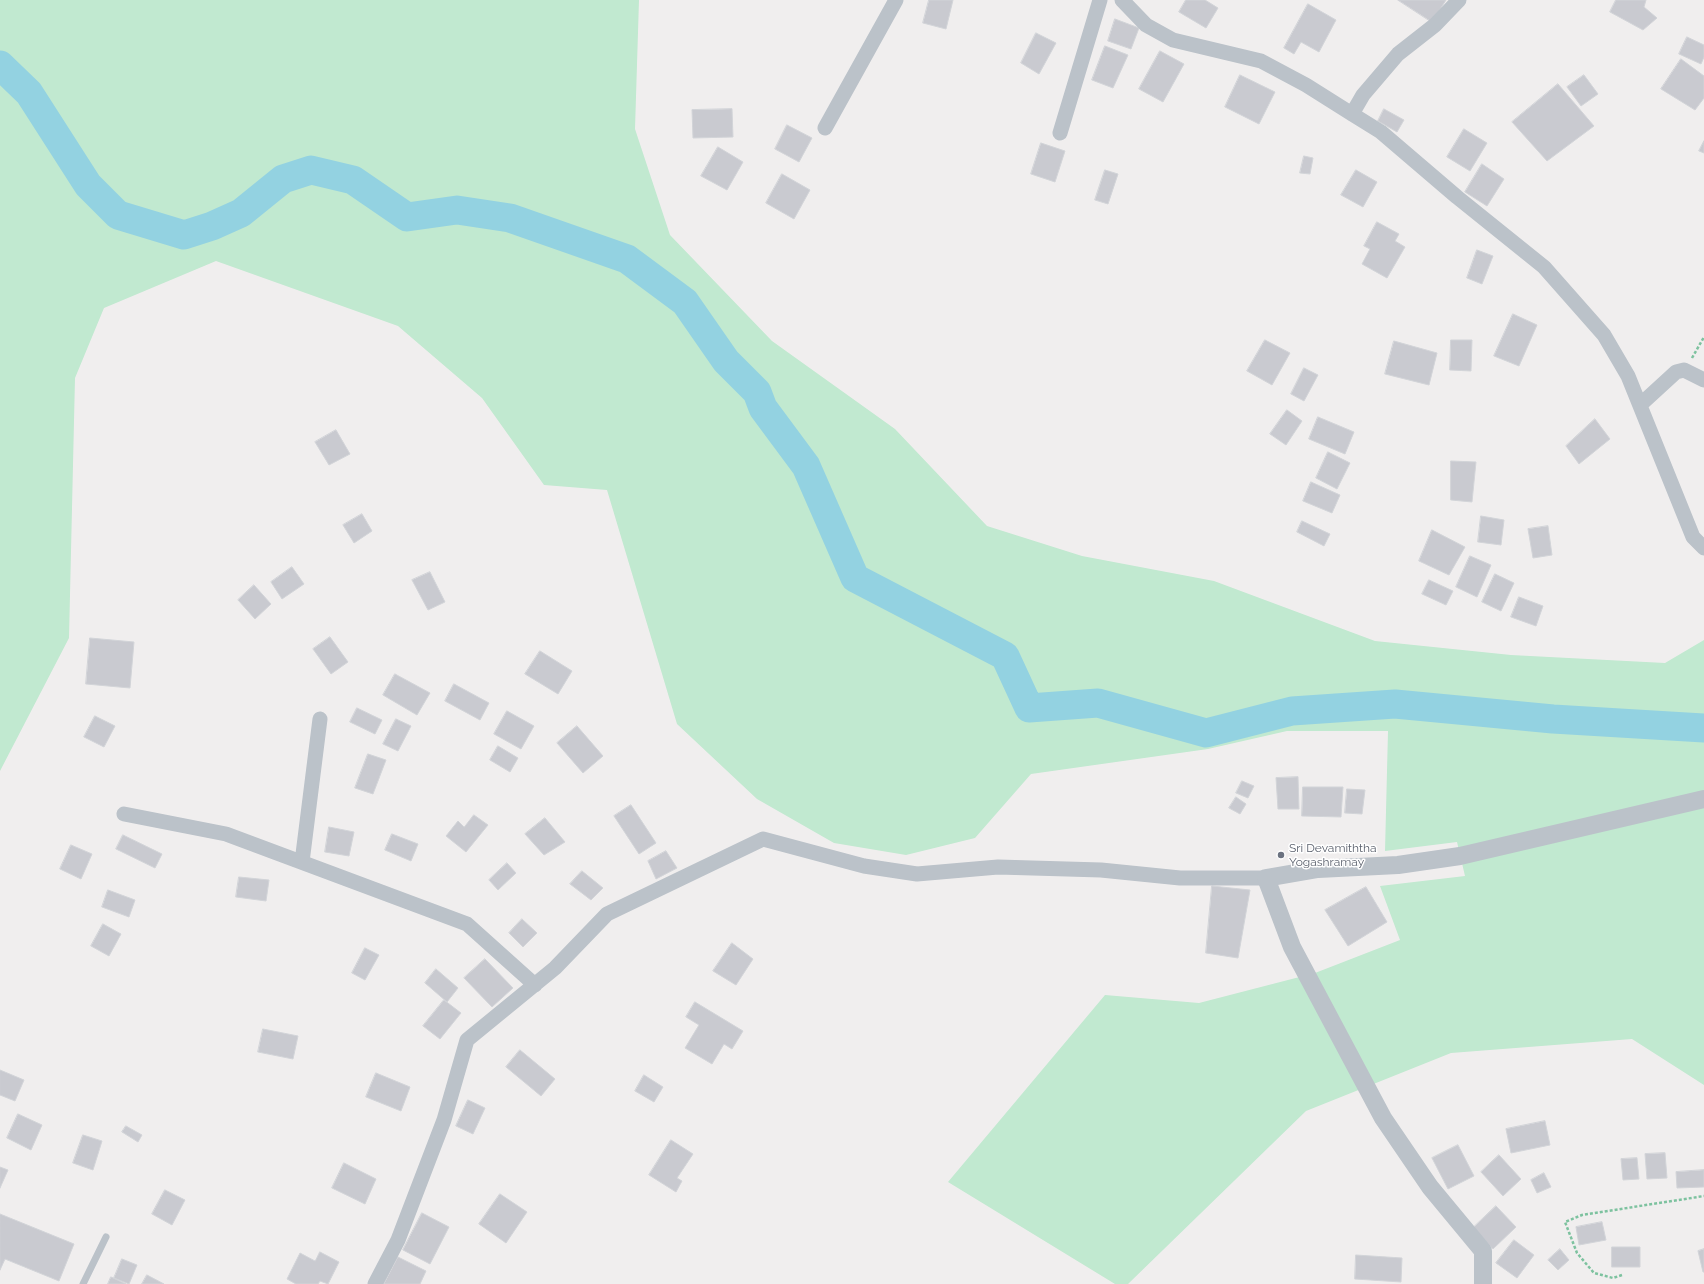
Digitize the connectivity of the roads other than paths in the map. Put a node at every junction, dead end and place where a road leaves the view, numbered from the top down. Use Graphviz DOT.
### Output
graph roads {
  1 [pos="896,0"];
  2 [pos="1100,0"];
  3 [pos="1122,0"];
  4 [pos="1459,0"];
  5 [pos="1352,114"];
  6 [pos="825,128"];
  7 [pos="1060,133"];
  8 [pos="1704,380"];
  9 [pos="1640,405"];
  10 [pos="1704,548"];
  11 [pos="320,719"];
  12 [pos="1704,799"];
  13 [pos="124,814"];
  14 [pos="302,862"];
  15 [pos="1266,878"];
  16 [pos="535,985"];
  17 [pos="106,1237"];
  18 [pos="83,1284"];
  19 [pos="375,1284"];
  20 [pos="1483,1284"];
  1 -- 6 [label="street"];
  2 -- 7 [label="street"];
  3 -- 5 [label="street"];
  4 -- 5 [label="street"];
  5 -- 9 [label="street"];
  8 -- 9 [label="street"];
  9 -- 10 [label="street"];
  11 -- 14 [label="street"];
  12 -- 15 [label="street"];
  13 -- 14 [label="street"];
  14 -- 16 [label="street"];
  15 -- 16 [label="street"];
  15 -- 20 [label="street"];
  16 -- 19 [label="street"];
  17 -- 18 [label="lane"];
}
